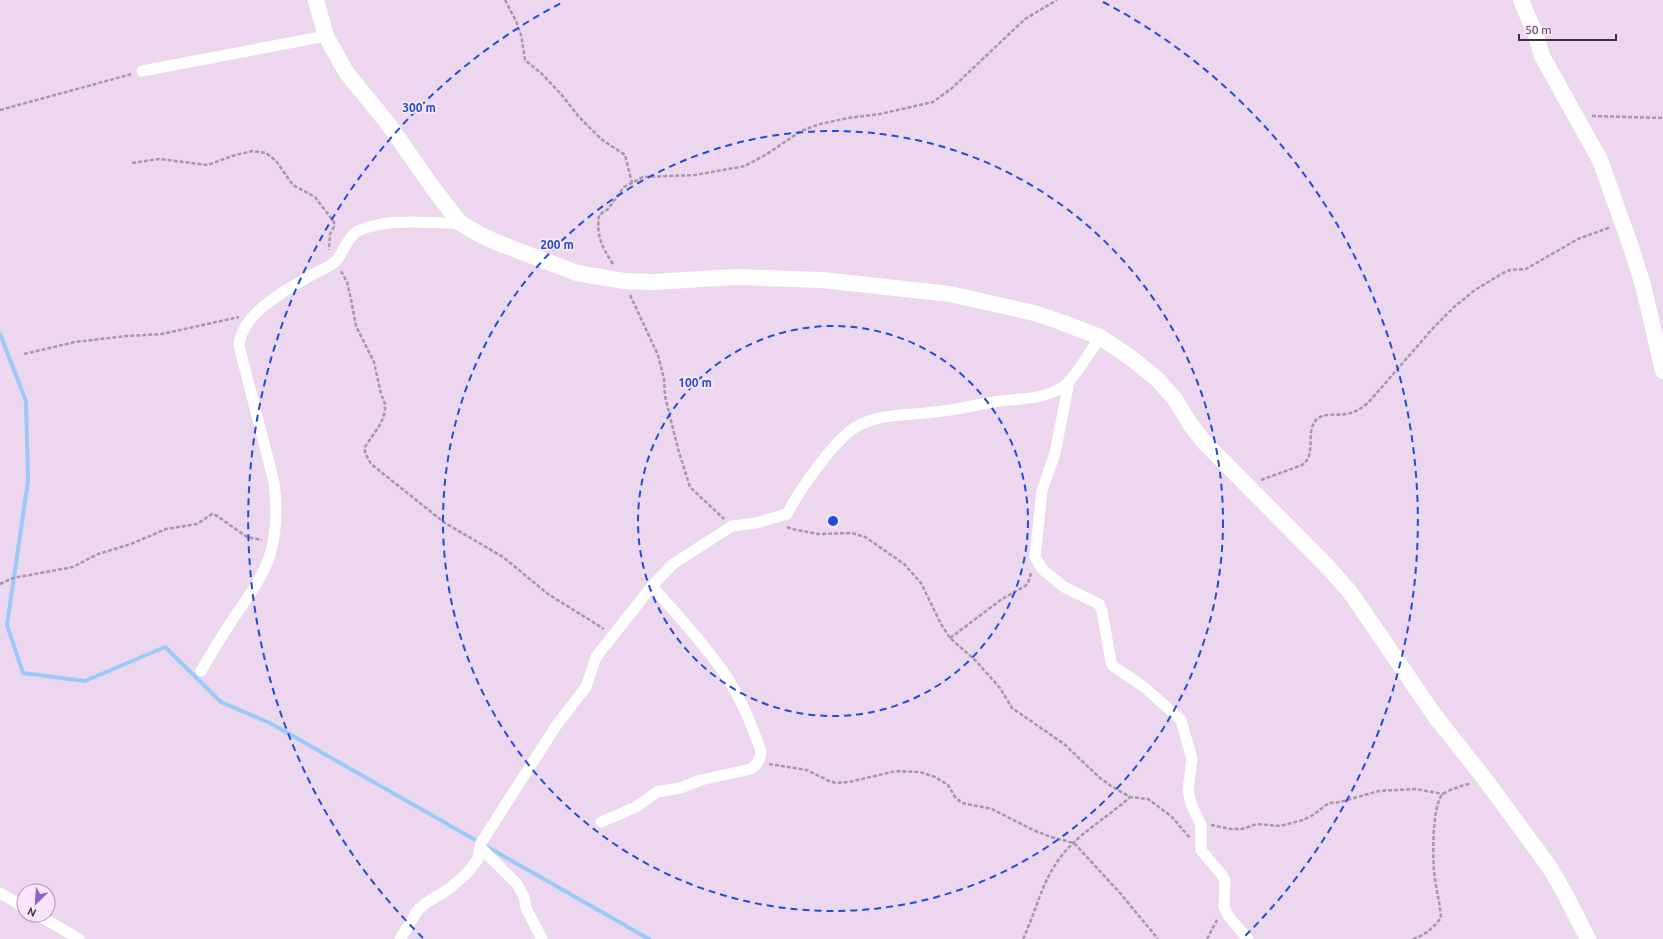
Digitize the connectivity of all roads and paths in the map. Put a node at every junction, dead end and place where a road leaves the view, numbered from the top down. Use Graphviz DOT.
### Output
graph roads {
  1 [pos="316,0"];
  2 [pos="505,0"];
  3 [pos="1057,0"];
  4 [pos="1520,0"];
  5 [pos="326,36"];
  6 [pos="142,71"];
  7 [pos="0,110"];
  8 [pos="1576,116"];
  9 [pos="1663,118"];
  10 [pos="132,163"];
  11 [pos="632,183"];
  12 [pos="1623,223"];
  13 [pos="460,224"];
  14 [pos="335,262"];
  15 [pos="324,268"];
  16 [pos="624,281"];
  17 [pos="257,312"];
  18 [pos="1100,337"];
  19 [pos="24,354"];
  20 [pos="1663,371"];
  21 [pos="1069,382"];
  22 [pos="1246,485"];
  23 [pos="774,520"];
  24 [pos="732,526"];
  25 [pos="273,541"];
  26 [pos="1035,557"];
  27 [pos="0,584"];
  28 [pos="652,586"];
  29 [pos="614,635"];
  30 [pos="950,638"];
  31 [pos="201,671"];
  32 [pos="759,761"];
  33 [pos="1484,778"];
  34 [pos="1443,794"];
  35 [pos="1130,797"];
  36 [pos="601,822"];
  37 [pos="1201,825"];
  38 [pos="1074,843"];
  39 [pos="480,847"];
  40 [pos="1201,850"];
  41 [pos="0,893"];
  42 [pos="16,902"];
  43 [pos="1224,907"];
  44 [pos="52,923"];
  45 [pos="79,939"];
  46 [pos="400,939"];
  47 [pos="542,939"];
  48 [pos="1023,939"];
  49 [pos="1158,939"];
  50 [pos="1207,939"];
  51 [pos="1248,939"];
  52 [pos="1413,939"];
  53 [pos="1588,939"];
  1 -- 5 [label="street"];
  2 -- 11 [label="path"];
  3 -- 11 [label="path"];
  4 -- 8 [label="street"];
  5 -- 6 [label="street"];
  5 -- 13 [label="street"];
  6 -- 7 [label="path"];
  8 -- 9 [label="path"];
  8 -- 12 [label="street"];
  10 -- 15 [label="path"];
  11 -- 16 [label="path"];
  12 -- 20 [label="street"];
  12 -- 22 [label="path"];
  13 -- 14 [label="street"];
  13 -- 16 [label="street"];
  14 -- 15 [label="street"];
  14 -- 29 [label="path"];
  15 -- 17 [label="street"];
  16 -- 18 [label="street"];
  16 -- 24 [label="path"];
  17 -- 19 [label="path"];
  17 -- 25 [label="street"];
  18 -- 21 [label="street"];
  18 -- 22 [label="street"];
  21 -- 23 [label="street"];
  21 -- 26 [label="street"];
  22 -- 33 [label="street"];
  23 -- 24 [label="street"];
  23 -- 30 [label="path"];
  24 -- 28 [label="street"];
  25 -- 27 [label="path"];
  25 -- 31 [label="street"];
  26 -- 30 [label="path"];
  26 -- 37 [label="street"];
  28 -- 29 [label="street"];
  28 -- 32 [label="street"];
  29 -- 39 [label="street"];
  30 -- 35 [label="path"];
  32 -- 36 [label="street"];
  32 -- 38 [label="path"];
  33 -- 34 [label="path"];
  33 -- 53 [label="street"];
  34 -- 37 [label="path"];
  34 -- 52 [label="path"];
  35 -- 38 [label="path"];
  35 -- 40 [label="path"];
  37 -- 40 [label="street"];
  38 -- 48 [label="path"];
  38 -- 49 [label="path"];
  39 -- 46 [label="street"];
  39 -- 47 [label="street"];
  40 -- 43 [label="street"];
  41 -- 42 [label="street"];
  43 -- 50 [label="path"];
  43 -- 51 [label="street"];
  44 -- 45 [label="street"];
}
